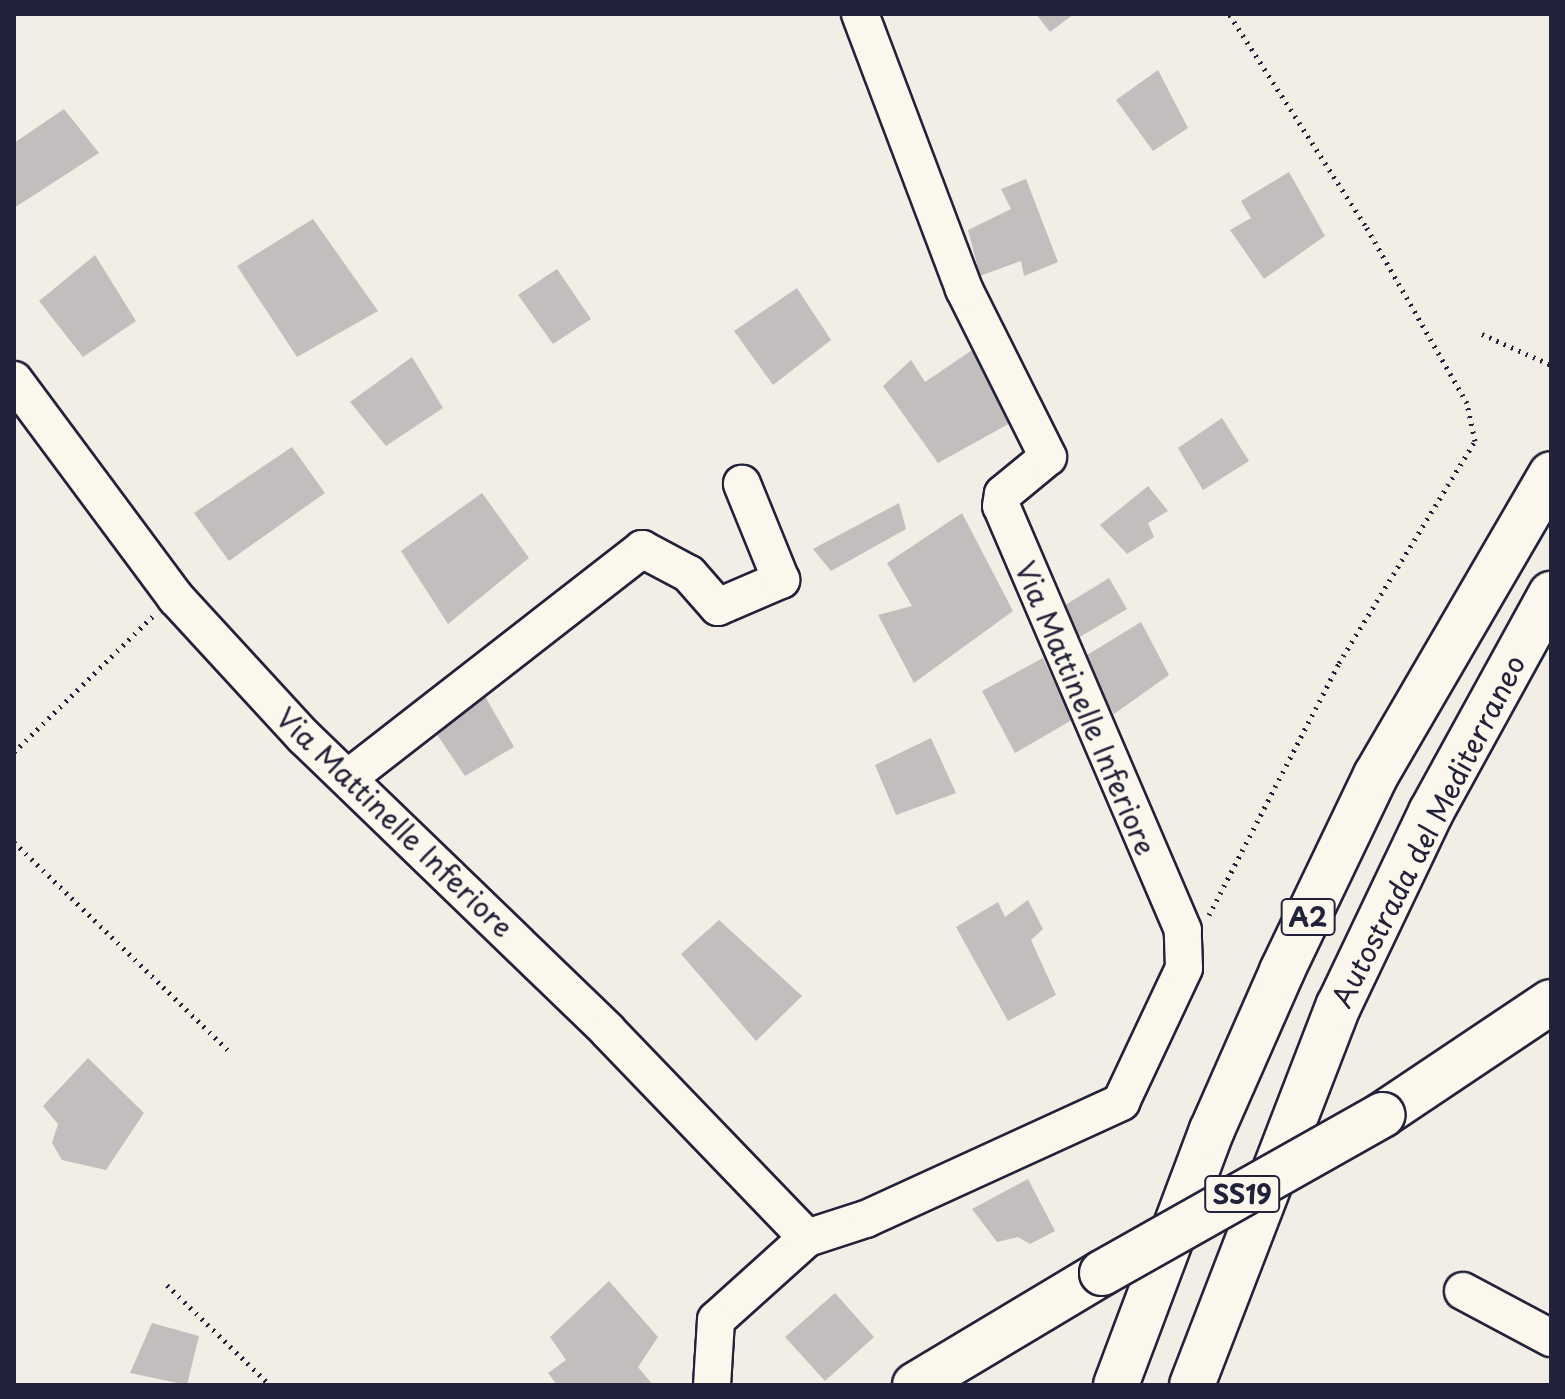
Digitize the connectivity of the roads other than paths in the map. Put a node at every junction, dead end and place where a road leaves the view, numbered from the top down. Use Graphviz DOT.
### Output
graph roads {
  1 [pos="860,14"];
  2 [pos="14,380"];
  3 [pos="1551,474"];
  4 [pos="742,484"];
  5 [pos="1551,594"];
  6 [pos="352,775"];
  7 [pos="1551,1002"];
  8 [pos="807,1238"];
  9 [pos="1463,1291"];
  10 [pos="1551,1338"];
  11 [pos="712,1385"];
  12 [pos="915,1385"];
  13 [pos="1116,1385"];
  14 [pos="1192,1385"];
  1 -- 8 [label="street, Via Mattinelle Inferiore"];
  2 -- 6 [label="street, Via Mattinelle Inferiore"];
  3 -- 13 [label="main road, A2"];
  4 -- 6 [label="street"];
  5 -- 14 [label="main road, Autostrada del Mediterraneo / A2"];
  6 -- 8 [label="street, Via Mattinelle Inferiore"];
  7 -- 12 [label="main road, SS19, bridge"];
  8 -- 11 [label="street, Via Mattinelle Inferiore"];
  9 -- 10 [label="street"];
}
